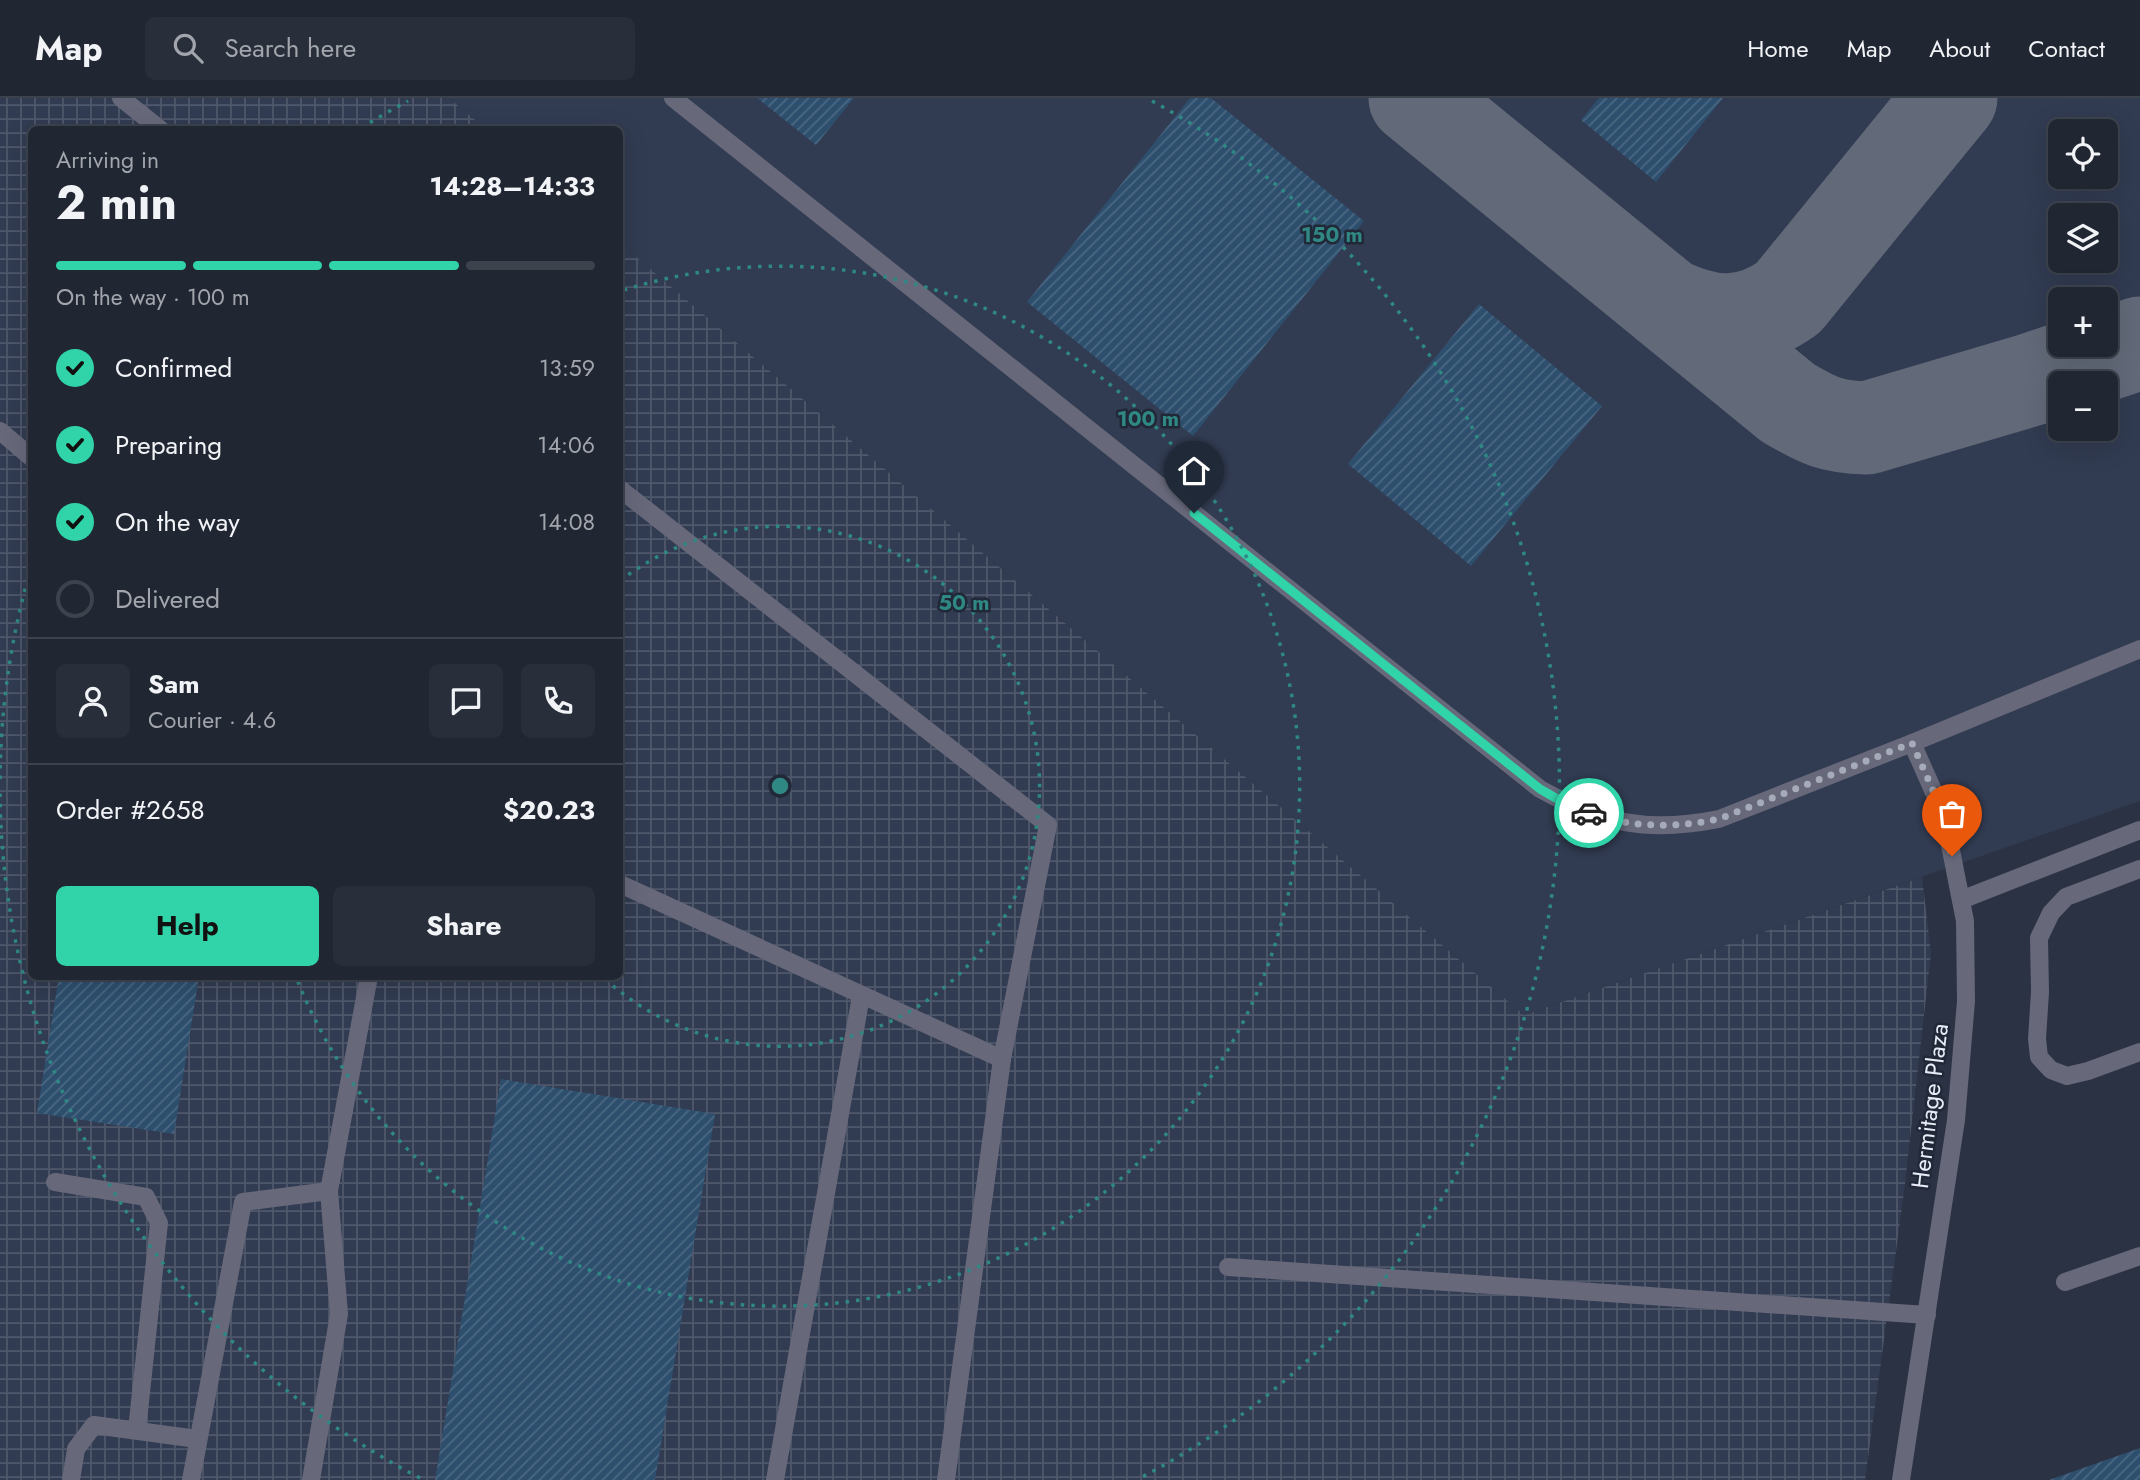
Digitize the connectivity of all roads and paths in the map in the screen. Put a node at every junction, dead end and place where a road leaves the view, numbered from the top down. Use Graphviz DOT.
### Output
graph roads {
  1 [pos="121,98"];
  2 [pos="673,98"];
  3 [pos="156,126"];
  4 [pos="0,431"];
  5 [pos="28,455"];
  6 [pos="623,491"];
  7 [pos="2140,649"];
  8 [pos="1912,743"];
  9 [pos="2140,830"];
  10 [pos="2140,869"];
  11 [pos="623,885"];
  12 [pos="1961,900"];
  13 [pos="368,980"];
  14 [pos="861,996"];
  15 [pos="2140,1052"];
  16 [pos="1002,1059"];
  17 [pos="55,1182"];
  18 [pos="329,1191"];
  19 [pos="2140,1256"];
  20 [pos="1228,1267"];
  21 [pos="2065,1282"];
  22 [pos="1927,1315"];
  23 [pos="137,1430"];
  24 [pos="197,1438"];
  25 [pos="71,1480"];
  26 [pos="191,1480"];
  27 [pos="311,1480"];
  28 [pos="775,1480"];
  29 [pos="946,1480"];
  30 [pos="1901,1480"];
  1 -- 3 [label="lane"];
  2 -- 8 [label="lane"];
  4 -- 5 [label="lane"];
  6 -- 16 [label="lane"];
  7 -- 8 [label="lane"];
  8 -- 12 [label="lane, Hermitage Plaza"];
  9 -- 12 [label="lane"];
  10 -- 15 [label="lane"];
  11 -- 14 [label="lane"];
  12 -- 22 [label="lane, Hermitage Plaza"];
  13 -- 18 [label="lane"];
  14 -- 16 [label="lane"];
  14 -- 28 [label="lane"];
  16 -- 29 [label="lane"];
  17 -- 23 [label="lane"];
  18 -- 24 [label="lane"];
  18 -- 27 [label="lane"];
  19 -- 21 [label="lane"];
  20 -- 22 [label="lane"];
  22 -- 30 [label="lane, Hermitage Plaza"];
  23 -- 24 [label="lane"];
  23 -- 25 [label="lane"];
  24 -- 26 [label="lane"];
}
